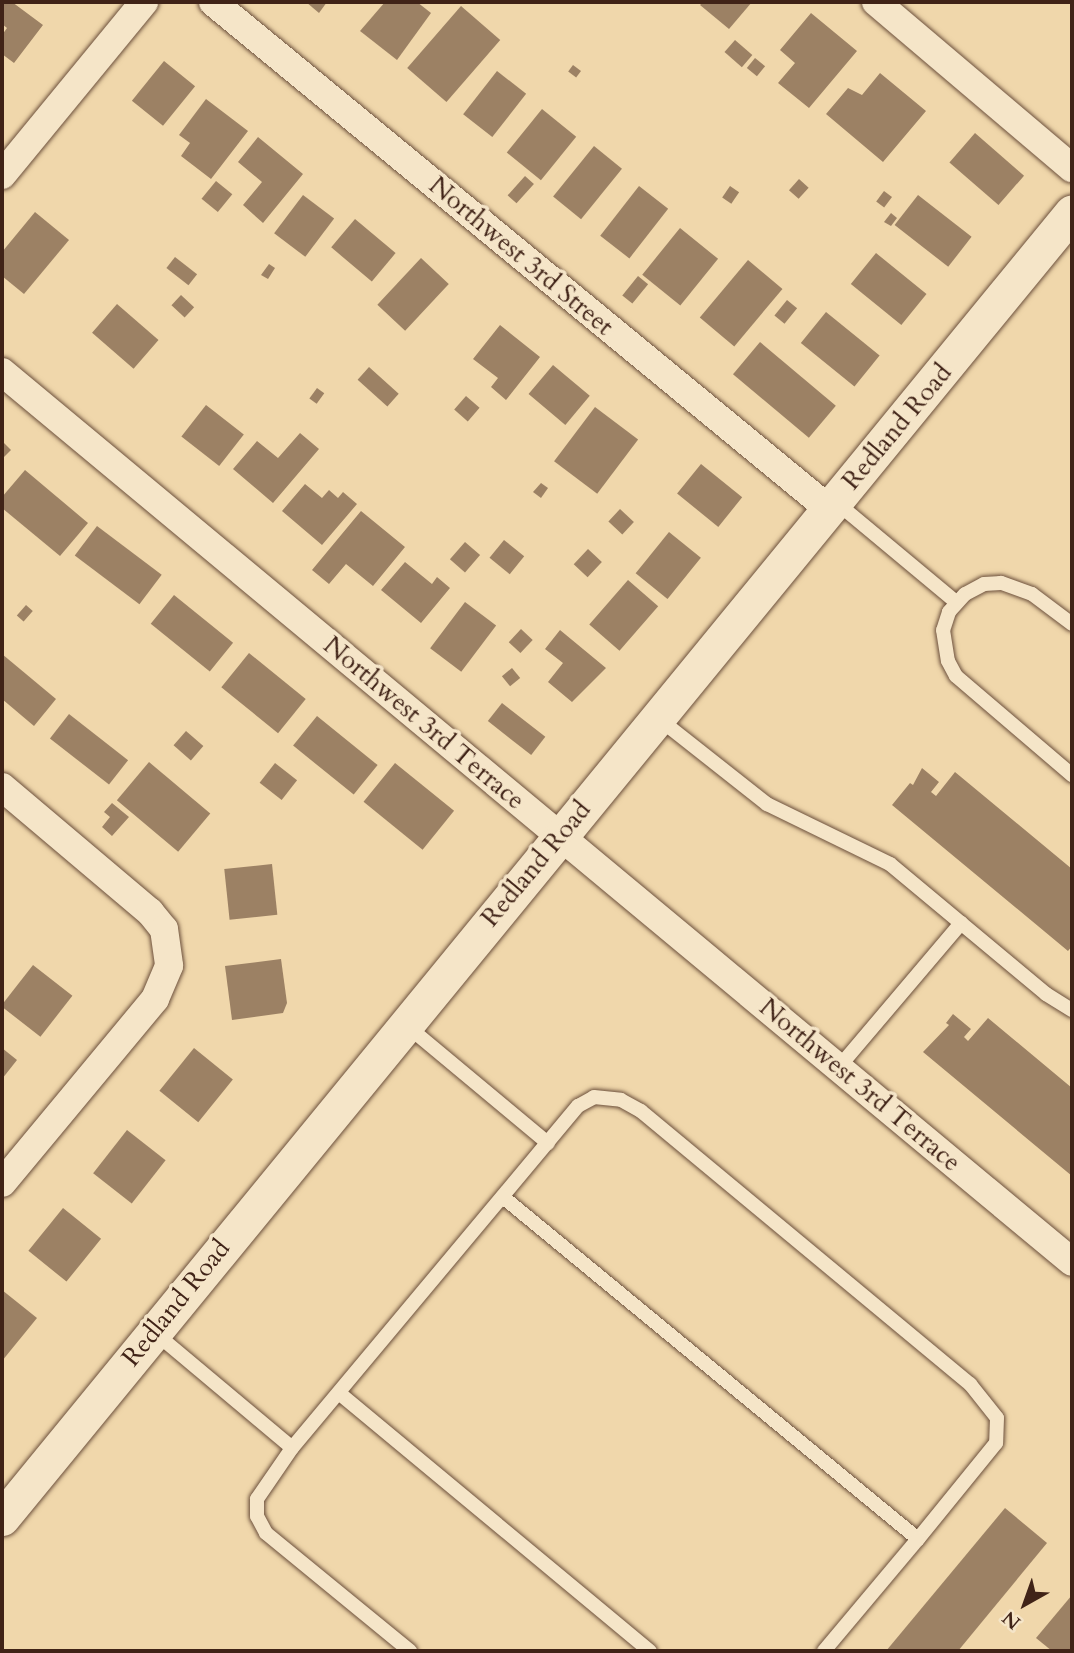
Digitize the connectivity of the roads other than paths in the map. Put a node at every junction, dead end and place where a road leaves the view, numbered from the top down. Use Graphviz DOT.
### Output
graph roads {
  1 [pos="213,2"];
  2 [pos="876,2"];
  3 [pos="133,5"];
  4 [pos="1072,168"];
  5 [pos="2,175"];
  6 [pos="1068,226"];
  7 [pos="2,372"];
  8 [pos="832,505"];
  9 [pos="956,602"];
  10 [pos="1072,624"];
  11 [pos="657,717"];
  12 [pos="1072,775"];
  13 [pos="2,787"];
  14 [pos="560,836"];
  15 [pos="961,923"];
  16 [pos="1072,1010"];
  17 [pos="404,1023"];
  18 [pos="839,1067"];
  19 [pos="548,1143"];
  20 [pos="2,1183"];
  21 [pos="503,1197"];
  22 [pos="1072,1262"];
  23 [pos="153,1331"];
  24 [pos="339,1392"];
  25 [pos="292,1448"];
  26 [pos="2,1518"];
  27 [pos="918,1539"];
  28 [pos="410,1651"];
  29 [pos="650,1651"];
  30 [pos="824,1651"];
  1 -- 8 [label="street, Northwest 3rd Street"];
  2 -- 4 [label="street"];
  3 -- 5 [label="street"];
  6 -- 8 [label="street, Redland Road"];
  7 -- 14 [label="street, Northwest 3rd Terrace"];
  8 -- 9 [label="lane"];
  8 -- 11 [label="street, Redland Road"];
  9 -- 10 [label="lane"];
  9 -- 12 [label="lane"];
  11 -- 14 [label="street, Redland Road"];
  11 -- 15 [label="lane"];
  13 -- 20 [label="street"];
  14 -- 17 [label="street, Redland Road"];
  14 -- 18 [label="street, Northwest 3rd Terrace"];
  15 -- 16 [label="lane"];
  15 -- 18 [label="lane"];
  17 -- 19 [label="lane"];
  17 -- 23 [label="street, Redland Road"];
  18 -- 22 [label="street, Northwest 3rd Terrace"];
  19 -- 21 [label="lane"];
  19 -- 27 [label="lane"];
  21 -- 24 [label="lane"];
  21 -- 27 [label="lane"];
  23 -- 25 [label="lane"];
  23 -- 26 [label="street, Redland Road"];
  24 -- 25 [label="lane"];
  24 -- 29 [label="lane"];
  25 -- 28 [label="lane"];
  27 -- 30 [label="lane"];
}
